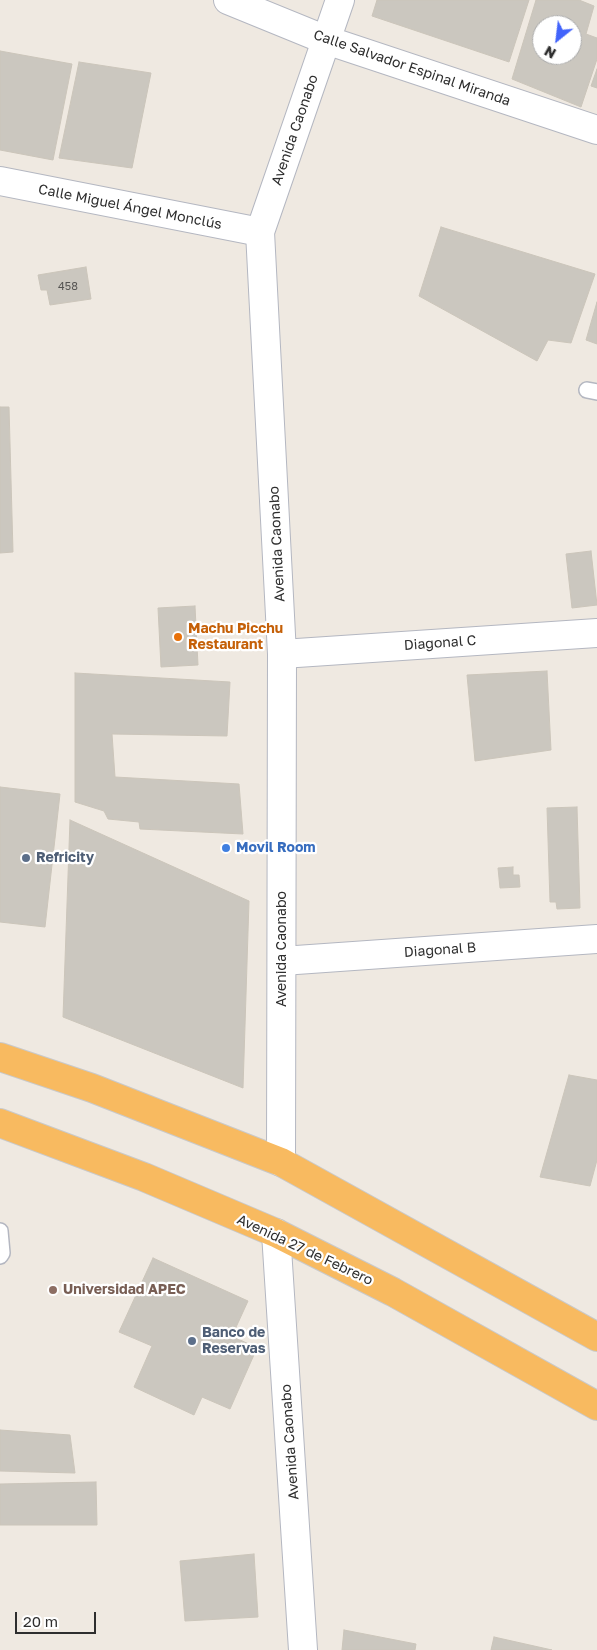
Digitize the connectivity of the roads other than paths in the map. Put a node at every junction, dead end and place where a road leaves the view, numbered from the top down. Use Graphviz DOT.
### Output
graph roads {
  1 [pos="228,0"];
  2 [pos="340,0"];
  3 [pos="326,40"];
  4 [pos="597,130"];
  5 [pos="0,181"];
  6 [pos="260,232"];
  7 [pos="597,633"];
  8 [pos="282,654"];
  9 [pos="597,940"];
  10 [pos="282,961"];
  11 [pos="0,1056"];
  12 [pos="0,1123"];
  13 [pos="281,1162"];
  14 [pos="0,1231"];
  15 [pos="276,1233"];
  16 [pos="0,1256"];
  17 [pos="597,1337"];
  18 [pos="597,1406"];
  19 [pos="304,1650"];
  1 -- 3 [label="street, Calle Salvador Espinal Miranda"];
  2 -- 3 [label="street, Avenida Caonabo"];
  3 -- 4 [label="street, Calle Salvador Espinal Miranda"];
  3 -- 6 [label="street, Avenida Caonabo"];
  5 -- 6 [label="street, Calle Miguel Ángel Monclús"];
  6 -- 8 [label="street, Avenida Caonabo"];
  7 -- 8 [label="street, Diagonal C"];
  8 -- 10 [label="street, Avenida Caonabo"];
  9 -- 10 [label="street, Diagonal B"];
  10 -- 13 [label="street, Avenida Caonabo"];
  11 -- 13 [label="highway"];
  12 -- 15 [label="highway, Avenida 27 de Febrero"];
  13 -- 17 [label="highway"];
  14 -- 16 [label="lane"];
  15 -- 18 [label="highway, Avenida 27 de Febrero"];
  15 -- 19 [label="street, Avenida Caonabo"];
}
